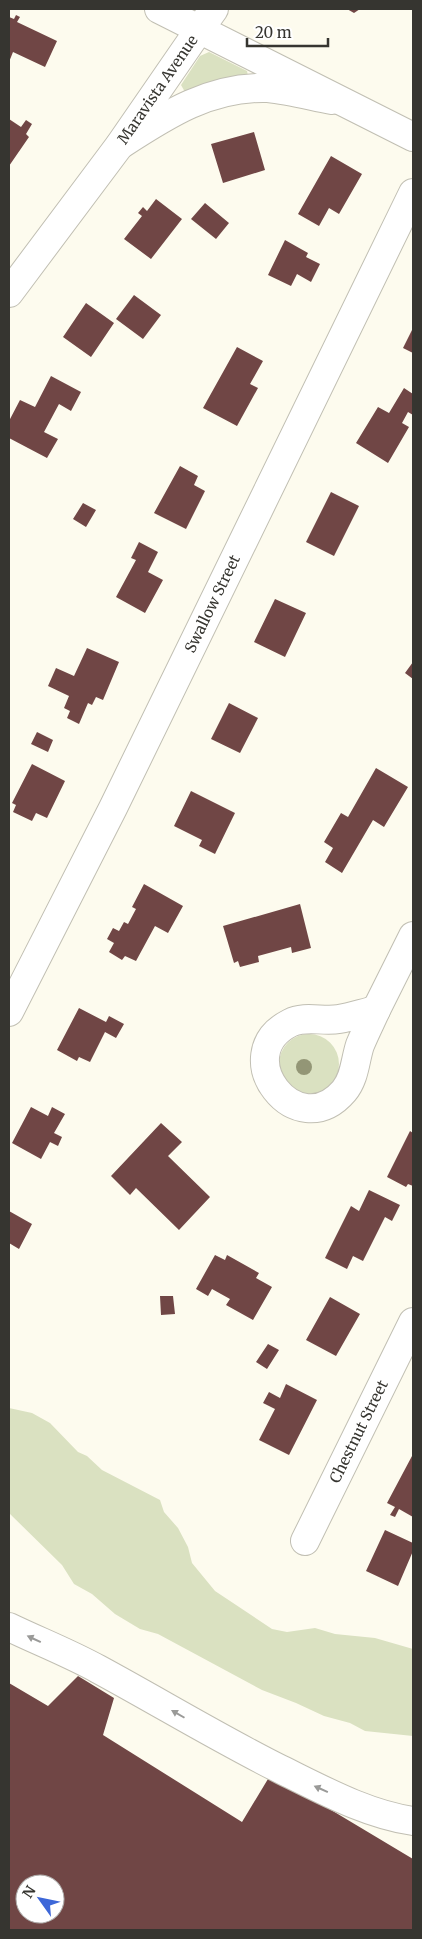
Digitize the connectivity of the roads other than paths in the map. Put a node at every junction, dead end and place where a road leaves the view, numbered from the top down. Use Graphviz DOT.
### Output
graph roads {
  1 [pos="159,9"];
  2 [pos="207,19"];
  3 [pos="340,101"];
  4 [pos="413,137"];
  5 [pos="119,146"];
  6 [pos="413,193"];
  7 [pos="9,293"];
  8 [pos="413,936"];
  9 [pos="376,1010"];
  10 [pos="9,1012"];
  11 [pos="413,1322"];
  12 [pos="305,1541"];
  13 [pos="9,1627"];
  14 [pos="413,1821"];
  1 -- 2 [label="street"];
  2 -- 3 [label="street, Maravista Avenue"];
  2 -- 5 [label="street, Maravista Avenue"];
  3 -- 4 [label="street, Maravista Avenue"];
  3 -- 5 [label="street"];
  5 -- 7 [label="street, Maravista Avenue"];
  6 -- 10 [label="street, Swallow Street"];
  8 -- 9 [label="street"];
  11 -- 12 [label="street, Chestnut Street"];
  14 -- 13 [label="street, one-way"];
}
